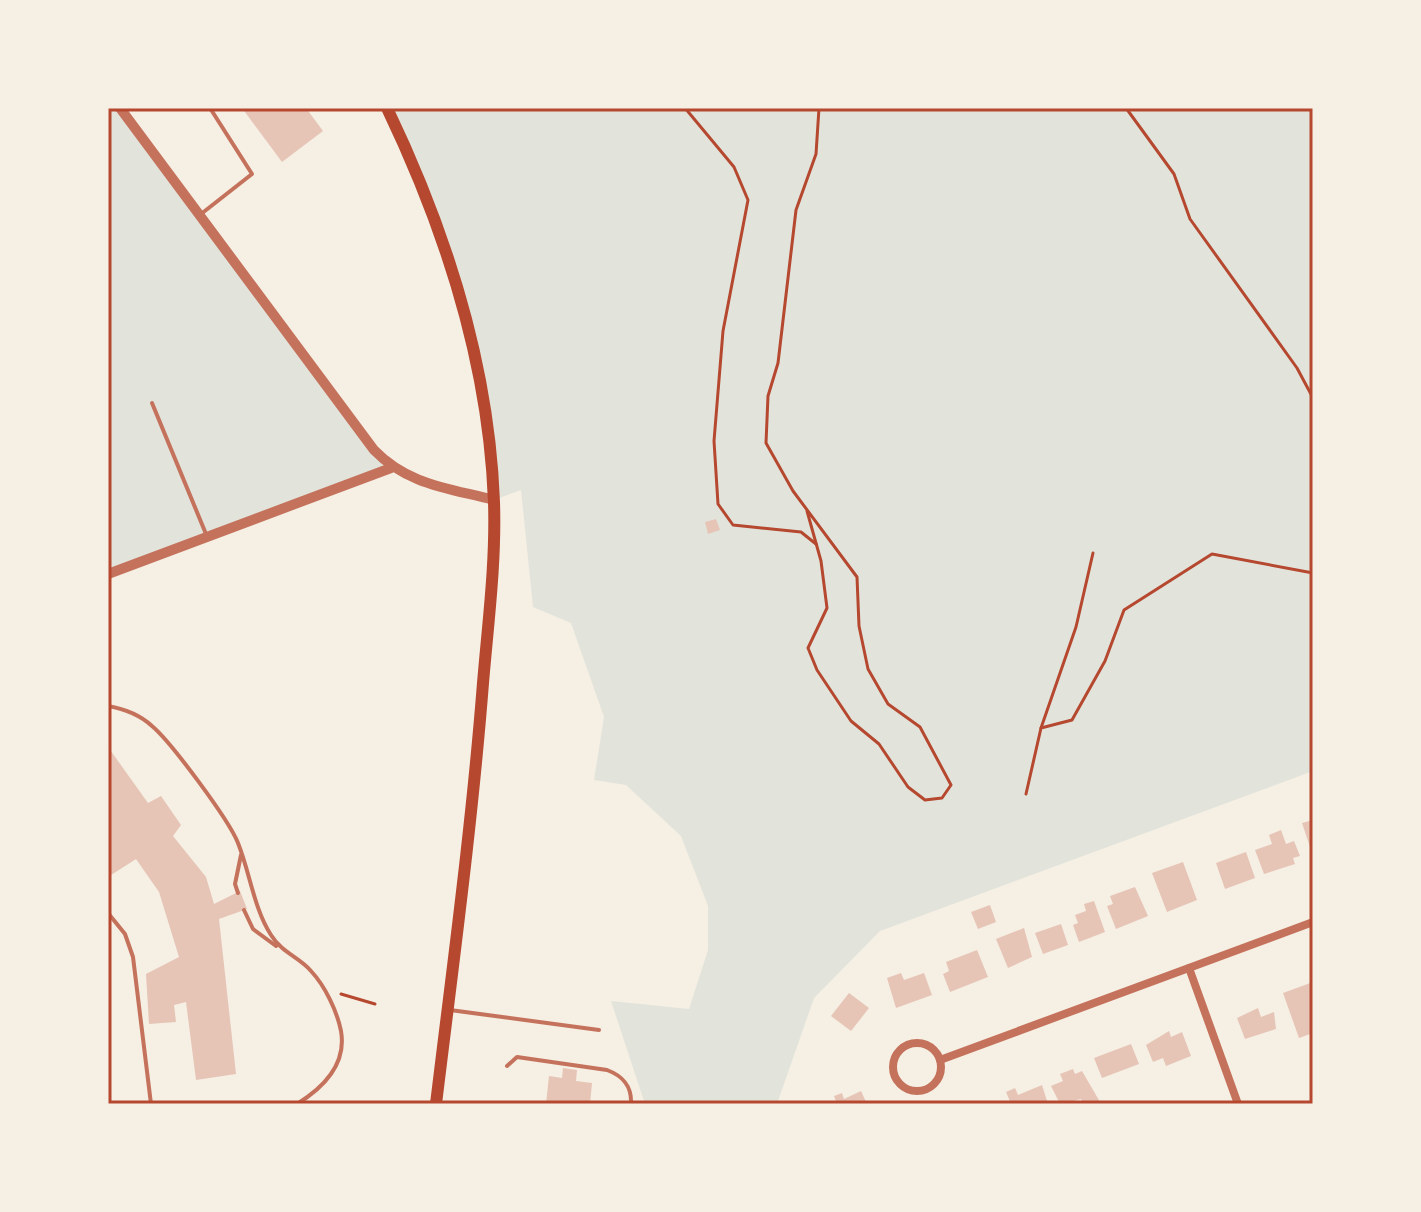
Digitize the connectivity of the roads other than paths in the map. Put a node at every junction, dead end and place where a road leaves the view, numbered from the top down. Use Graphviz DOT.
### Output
graph roads {
  1 [pos="120,108"];
  2 [pos="210,108"];
  3 [pos="387,108"];
  4 [pos="199,215"];
  5 [pos="152,403"];
  6 [pos="391,468"];
  7 [pos="494,500"];
  8 [pos="207,537"];
  9 [pos="108,574"];
  10 [pos="108,706"];
  11 [pos="242,853"];
  12 [pos="238,893"];
  13 [pos="244,910"];
  14 [pos="108,913"];
  15 [pos="1313,922"];
  16 [pos="280,948"];
  17 [pos="1189,968"];
  18 [pos="447,1009"];
  19 [pos="599,1030"];
  20 [pos="940,1060"];
  21 [pos="507,1066"];
  22 [pos="151,1104"];
  23 [pos="297,1104"];
  24 [pos="436,1104"];
  25 [pos="631,1104"];
  26 [pos="1238,1104"];
  1 -- 4 [label="street"];
  2 -- 4 [label="lane"];
  3 -- 7 [label="main road"];
  4 -- 6 [label="street"];
  5 -- 8 [label="lane"];
  6 -- 7 [label="street"];
  6 -- 8 [label="street"];
  7 -- 18 [label="main road"];
  8 -- 9 [label="street"];
  10 -- 11 [label="lane"];
  11 -- 12 [label="lane"];
  11 -- 16 [label="lane"];
  13 -- 16 [label="lane"];
  14 -- 22 [label="lane"];
  15 -- 17 [label="street"];
  16 -- 23 [label="lane"];
  17 -- 20 [label="street"];
  17 -- 26 [label="street"];
  18 -- 19 [label="lane"];
  18 -- 24 [label="main road"];
  20 -- 20 [label="street"];
  21 -- 25 [label="lane"];
}
